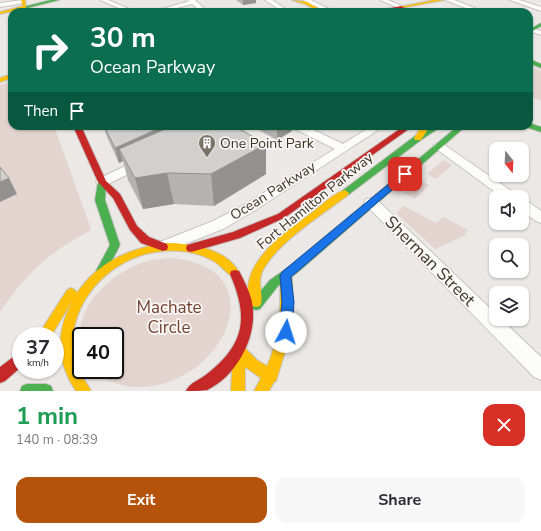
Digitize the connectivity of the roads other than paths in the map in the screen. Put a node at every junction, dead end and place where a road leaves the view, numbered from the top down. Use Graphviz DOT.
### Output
graph roads {
  1 [pos="57,0"];
  2 [pos="103,0"];
  3 [pos="268,0"];
  4 [pos="282,0"];
  5 [pos="294,0"];
  6 [pos="306,0"];
  7 [pos="383,0"];
  8 [pos="442,0"];
  9 [pos="448,0"];
  10 [pos="513,0"];
  11 [pos="192,1"];
  12 [pos="0,4"];
  13 [pos="24,4"];
  14 [pos="401,7"];
  15 [pos="13,8"];
  16 [pos="123,8"];
  17 [pos="168,8"];
  18 [pos="200,8"];
  19 [pos="281,8"];
  20 [pos="295,8"];
  21 [pos="308,8"];
  22 [pos="315,8"];
  23 [pos="323,8"];
  24 [pos="395,8"];
  25 [pos="471,8"];
  26 [pos="541,9"];
  27 [pos="79,130"];
  28 [pos="305,130"];
  29 [pos="372,130"];
  30 [pos="403,130"];
  31 [pos="423,130"];
  32 [pos="433,130"];
  33 [pos="457,130"];
  34 [pos="418,138"];
  35 [pos="439,146"];
  36 [pos="342,148"];
  37 [pos="148,159"];
  38 [pos="102,182"];
  39 [pos="502,190"];
  40 [pos="371,202"];
  41 [pos="529,209"];
  42 [pos="541,218"];
  43 [pos="163,246"];
  44 [pos="191,248"];
  45 [pos="100,272"];
  46 [pos="286,276"];
  47 [pos="256,305"];
  48 [pos="250,323"];
  49 [pos="50,327"];
  50 [pos="239,352"];
  51 [pos="12,366"];
  52 [pos="541,370"];
  53 [pos="0,376"];
  54 [pos="272,376"];
  55 [pos="27,391"];
  56 [pos="46,391"];
  57 [pos="84,391"];
  58 [pos="193,391"];
  59 [pos="238,391"];
  60 [pos="261,391"];
  1 -- 13 [label="main road"];
  2 -- 16 [label="street"];
  3 -- 19 [label="street"];
  4 -- 20 [label="main road"];
  5 -- 21 [label="main road"];
  5 -- 22 [label="main road"];
  6 -- 23 [label="street"];
  7 -- 14 [label="street"];
  8 -- 14 [label="main road"];
  9 -- 25 [label="street"];
  10 -- 26 [label="street"];
  11 -- 17 [label="street"];
  11 -- 18 [label="street"];
  12 -- 13 [label="street"];
  13 -- 15 [label="main road"];
  14 -- 24 [label="main road"];
  27 -- 38 [label="main road"];
  28 -- 36 [label="street"];
  29 -- 36 [label="street, Ocean Parkway"];
  30 -- 44 [label="main road"];
  31 -- 34 [label="main road"];
  32 -- 34 [label="main road, Fort Hamilton Parkway"];
  33 -- 35 [label="main road"];
  34 -- 47 [label="main road, Fort Hamilton Parkway"];
  35 -- 39 [label="street"];
  35 -- 40 [label="main road"];
  36 -- 43 [label="street, Ocean Parkway"];
  37 -- 38 [label="street"];
  38 -- 43 [label="main road"];
  38 -- 45 [label="main road"];
  40 -- 46 [label="main road"];
  40 -- 52 [label="street, Sherman Street"];
  41 -- 42 [label="street"];
  43 -- 44 [label="main road"];
  43 -- 45 [label="main road"];
  44 -- 48 [label="main road"];
  45 -- 49 [label="main road"];
  45 -- 57 [label="main road"];
  46 -- 47 [label="main road"];
  46 -- 54 [label="main road"];
  47 -- 48 [label="main road, Fort Hamilton Parkway"];
  48 -- 50 [label="main road, Fort Hamilton Parkway"];
  50 -- 54 [label="main road"];
  50 -- 58 [label="main road"];
  50 -- 59 [label="main road"];
  51 -- 53 [label="main road"];
  54 -- 60 [label="main road"];
  55 -- 56 [label="main road"];
}
